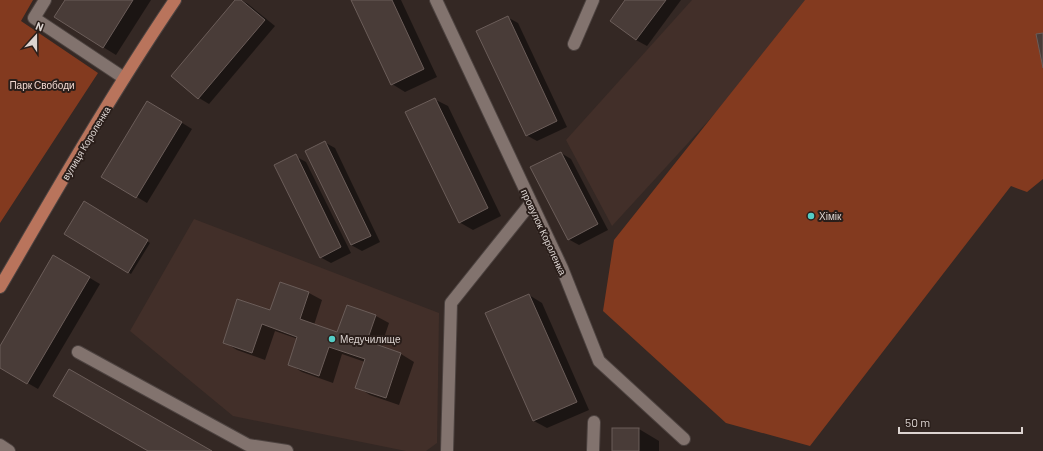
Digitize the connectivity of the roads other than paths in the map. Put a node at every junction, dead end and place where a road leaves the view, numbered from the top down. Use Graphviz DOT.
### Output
graph roads {
  1 [pos="45,0"];
  2 [pos="174,0"];
  3 [pos="436,0"];
  4 [pos="593,0"];
  5 [pos="574,44"];
  6 [pos="124,78"];
  7 [pos="531,203"];
  8 [pos="0,287"];
  9 [pos="78,352"];
  10 [pos="594,422"];
  11 [pos="684,439"];
  12 [pos="0,445"];
  13 [pos="10,451"];
  14 [pos="287,451"];
  15 [pos="447,451"];
  16 [pos="594,451"];
  1 -- 6 [label="street"];
  2 -- 6 [label="main road, вулиця Короленка"];
  3 -- 7 [label="street, провулок Короленка"];
  4 -- 5 [label="street"];
  6 -- 8 [label="main road, вулиця Короленка"];
  7 -- 11 [label="street, провулок Короленка"];
  7 -- 15 [label="street"];
  9 -- 14 [label="street"];
  10 -- 16 [label="street"];
  12 -- 13 [label="street"];
}
